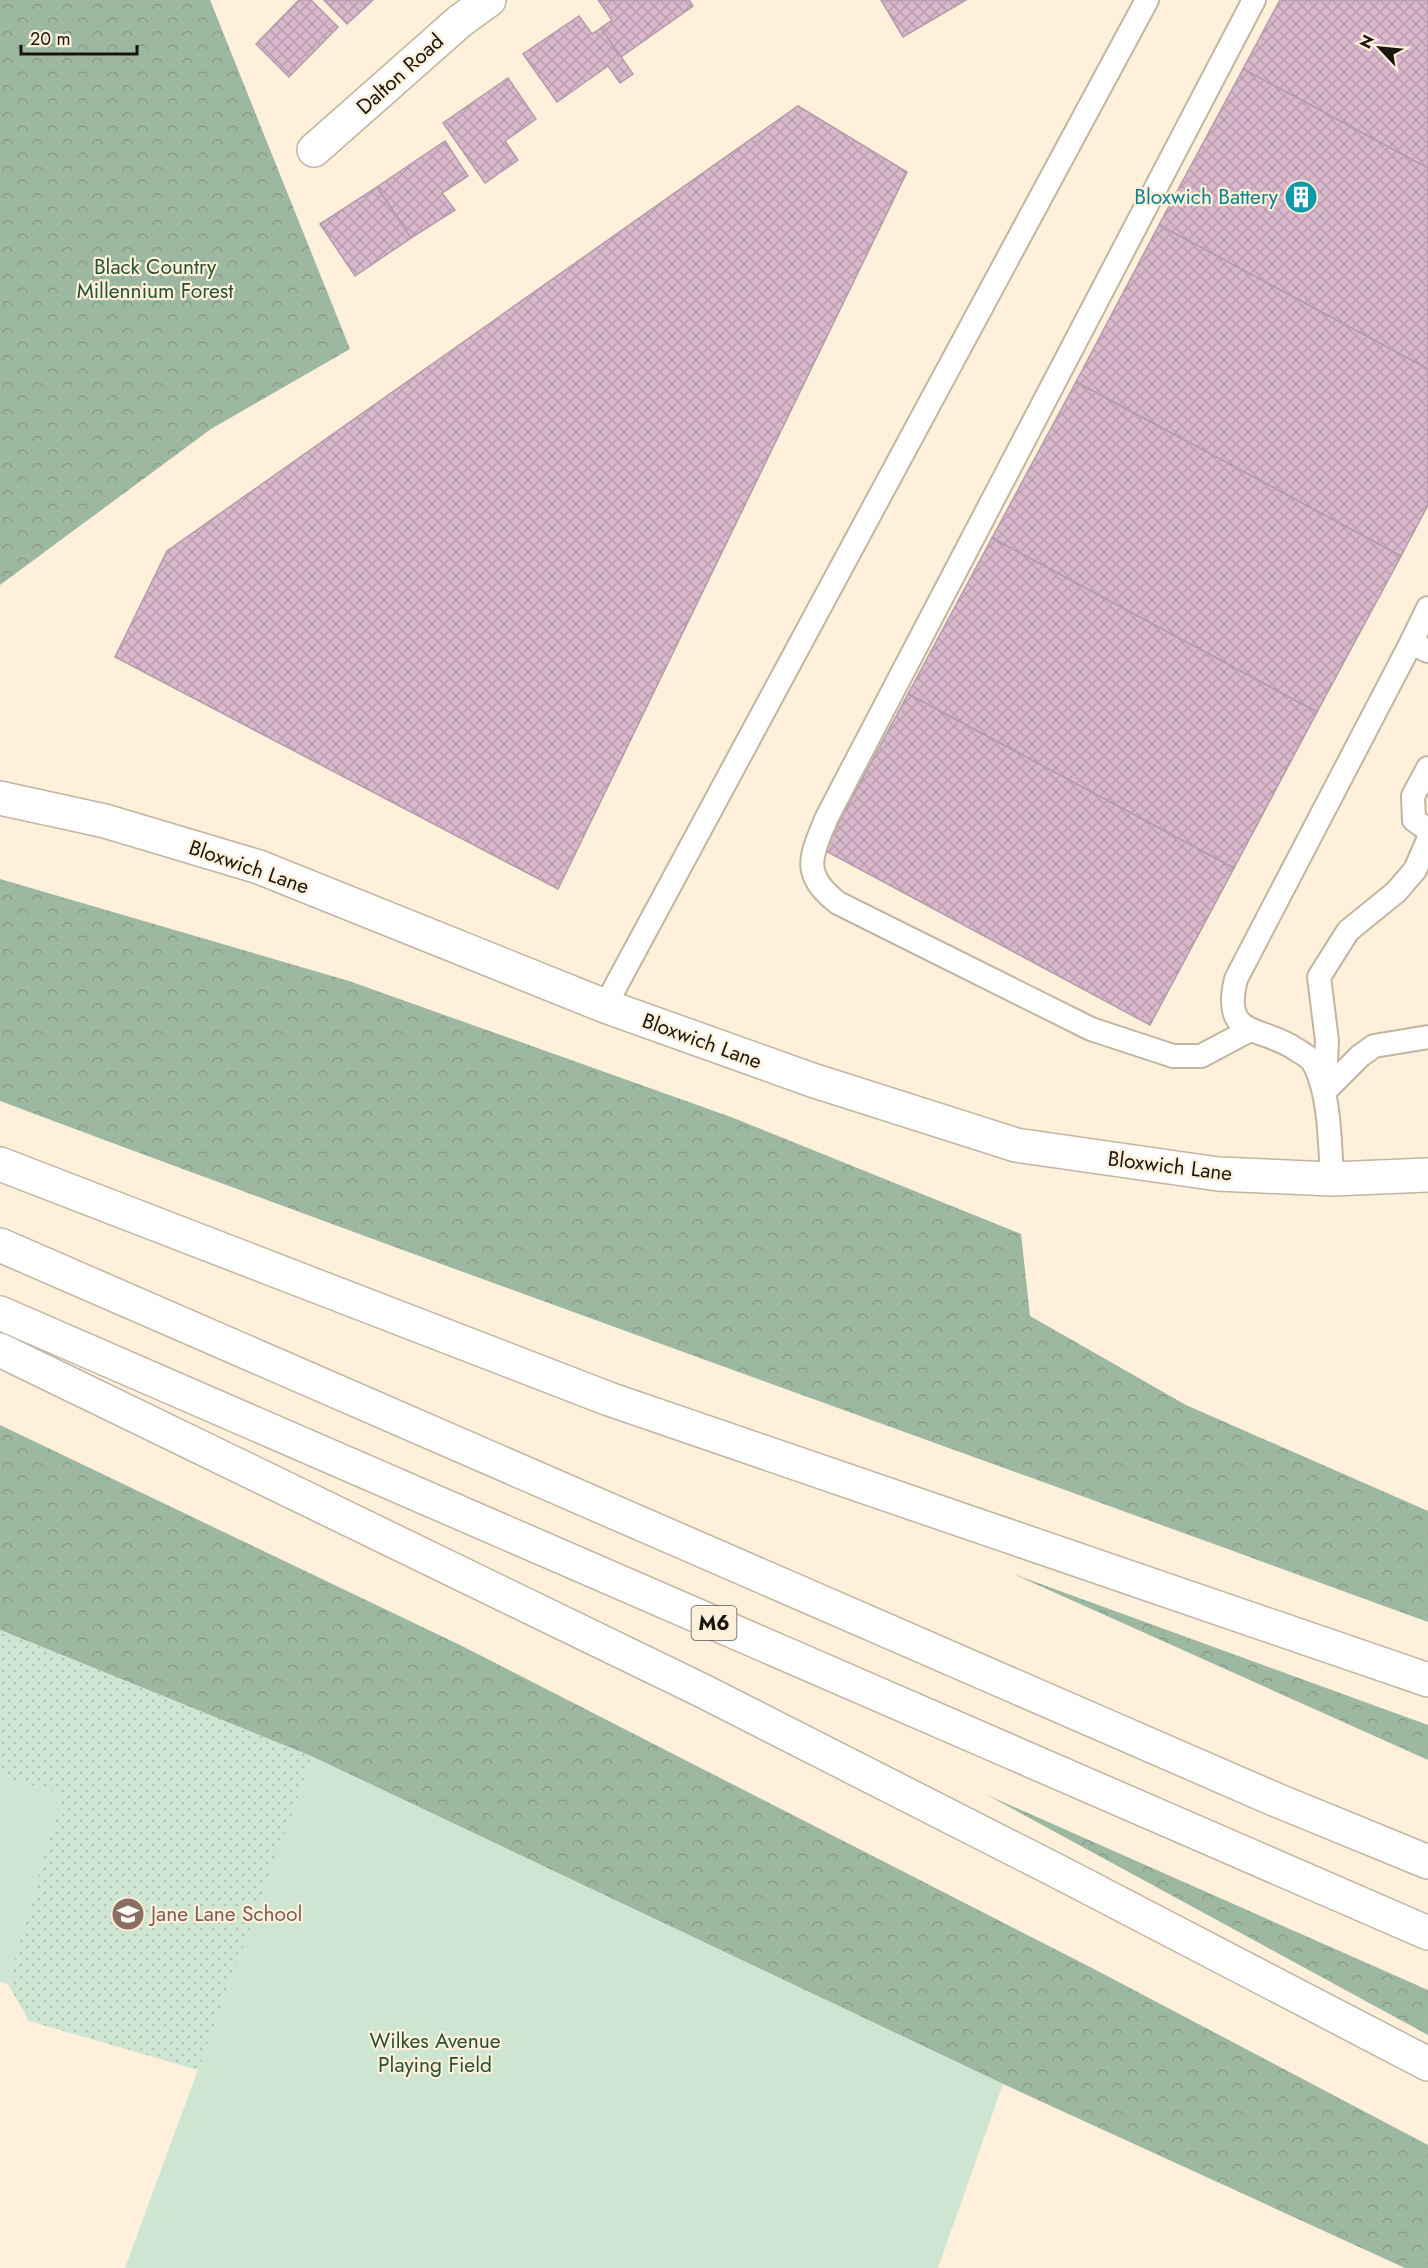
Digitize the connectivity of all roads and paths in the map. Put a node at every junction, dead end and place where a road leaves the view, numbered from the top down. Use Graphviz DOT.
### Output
graph roads {
  1 [pos="489,0"];
  2 [pos="1147,0"];
  3 [pos="1254,0"];
  4 [pos="451,10"];
  5 [pos="314,150"];
  6 [pos="1428,608"];
  7 [pos="1419,647"];
  8 [pos="1428,768"];
  9 [pos="0,798"];
  10 [pos="1428,830"];
  11 [pos="1428,840"];
  12 [pos="605,1006"];
  13 [pos="1250,1030"];
  14 [pos="1428,1037"];
  15 [pos="1324,1093"];
  16 [pos="0,1164"];
  17 [pos="1428,1175"];
  18 [pos="1332,1179"];
  19 [pos="0,1245"];
  20 [pos="0,1313"];
  21 [pos="0,1350"];
  22 [pos="1209,1604"];
  23 [pos="1428,1658"];
  24 [pos="1428,1680"];
  25 [pos="1428,1862"];
  26 [pos="1428,1933"];
  27 [pos="1428,2064"];
  1 -- 4 [label="main road, Dalton Road"];
  2 -- 12 [label="lane"];
  3 -- 13 [label="lane"];
  4 -- 5 [label="main road, Dalton Road"];
  6 -- 7 [label="lane"];
  7 -- 13 [label="lane"];
  8 -- 10 [label="lane"];
  9 -- 12 [label="main road, Bloxwich Lane"];
  11 -- 15 [label="lane"];
  12 -- 18 [label="main road, Bloxwich Lane"];
  13 -- 15 [label="lane"];
  14 -- 15 [label="lane"];
  15 -- 18 [label="lane"];
  16 -- 22 [label="main road"];
  17 -- 18 [label="main road, Bloxwich Lane"];
  19 -- 25 [label="main road"];
  20 -- 26 [label="main road, M6"];
  21 -- 27 [label="main road"];
  22 -- 23 [label="main road"];
  22 -- 24 [label="main road"];
}
